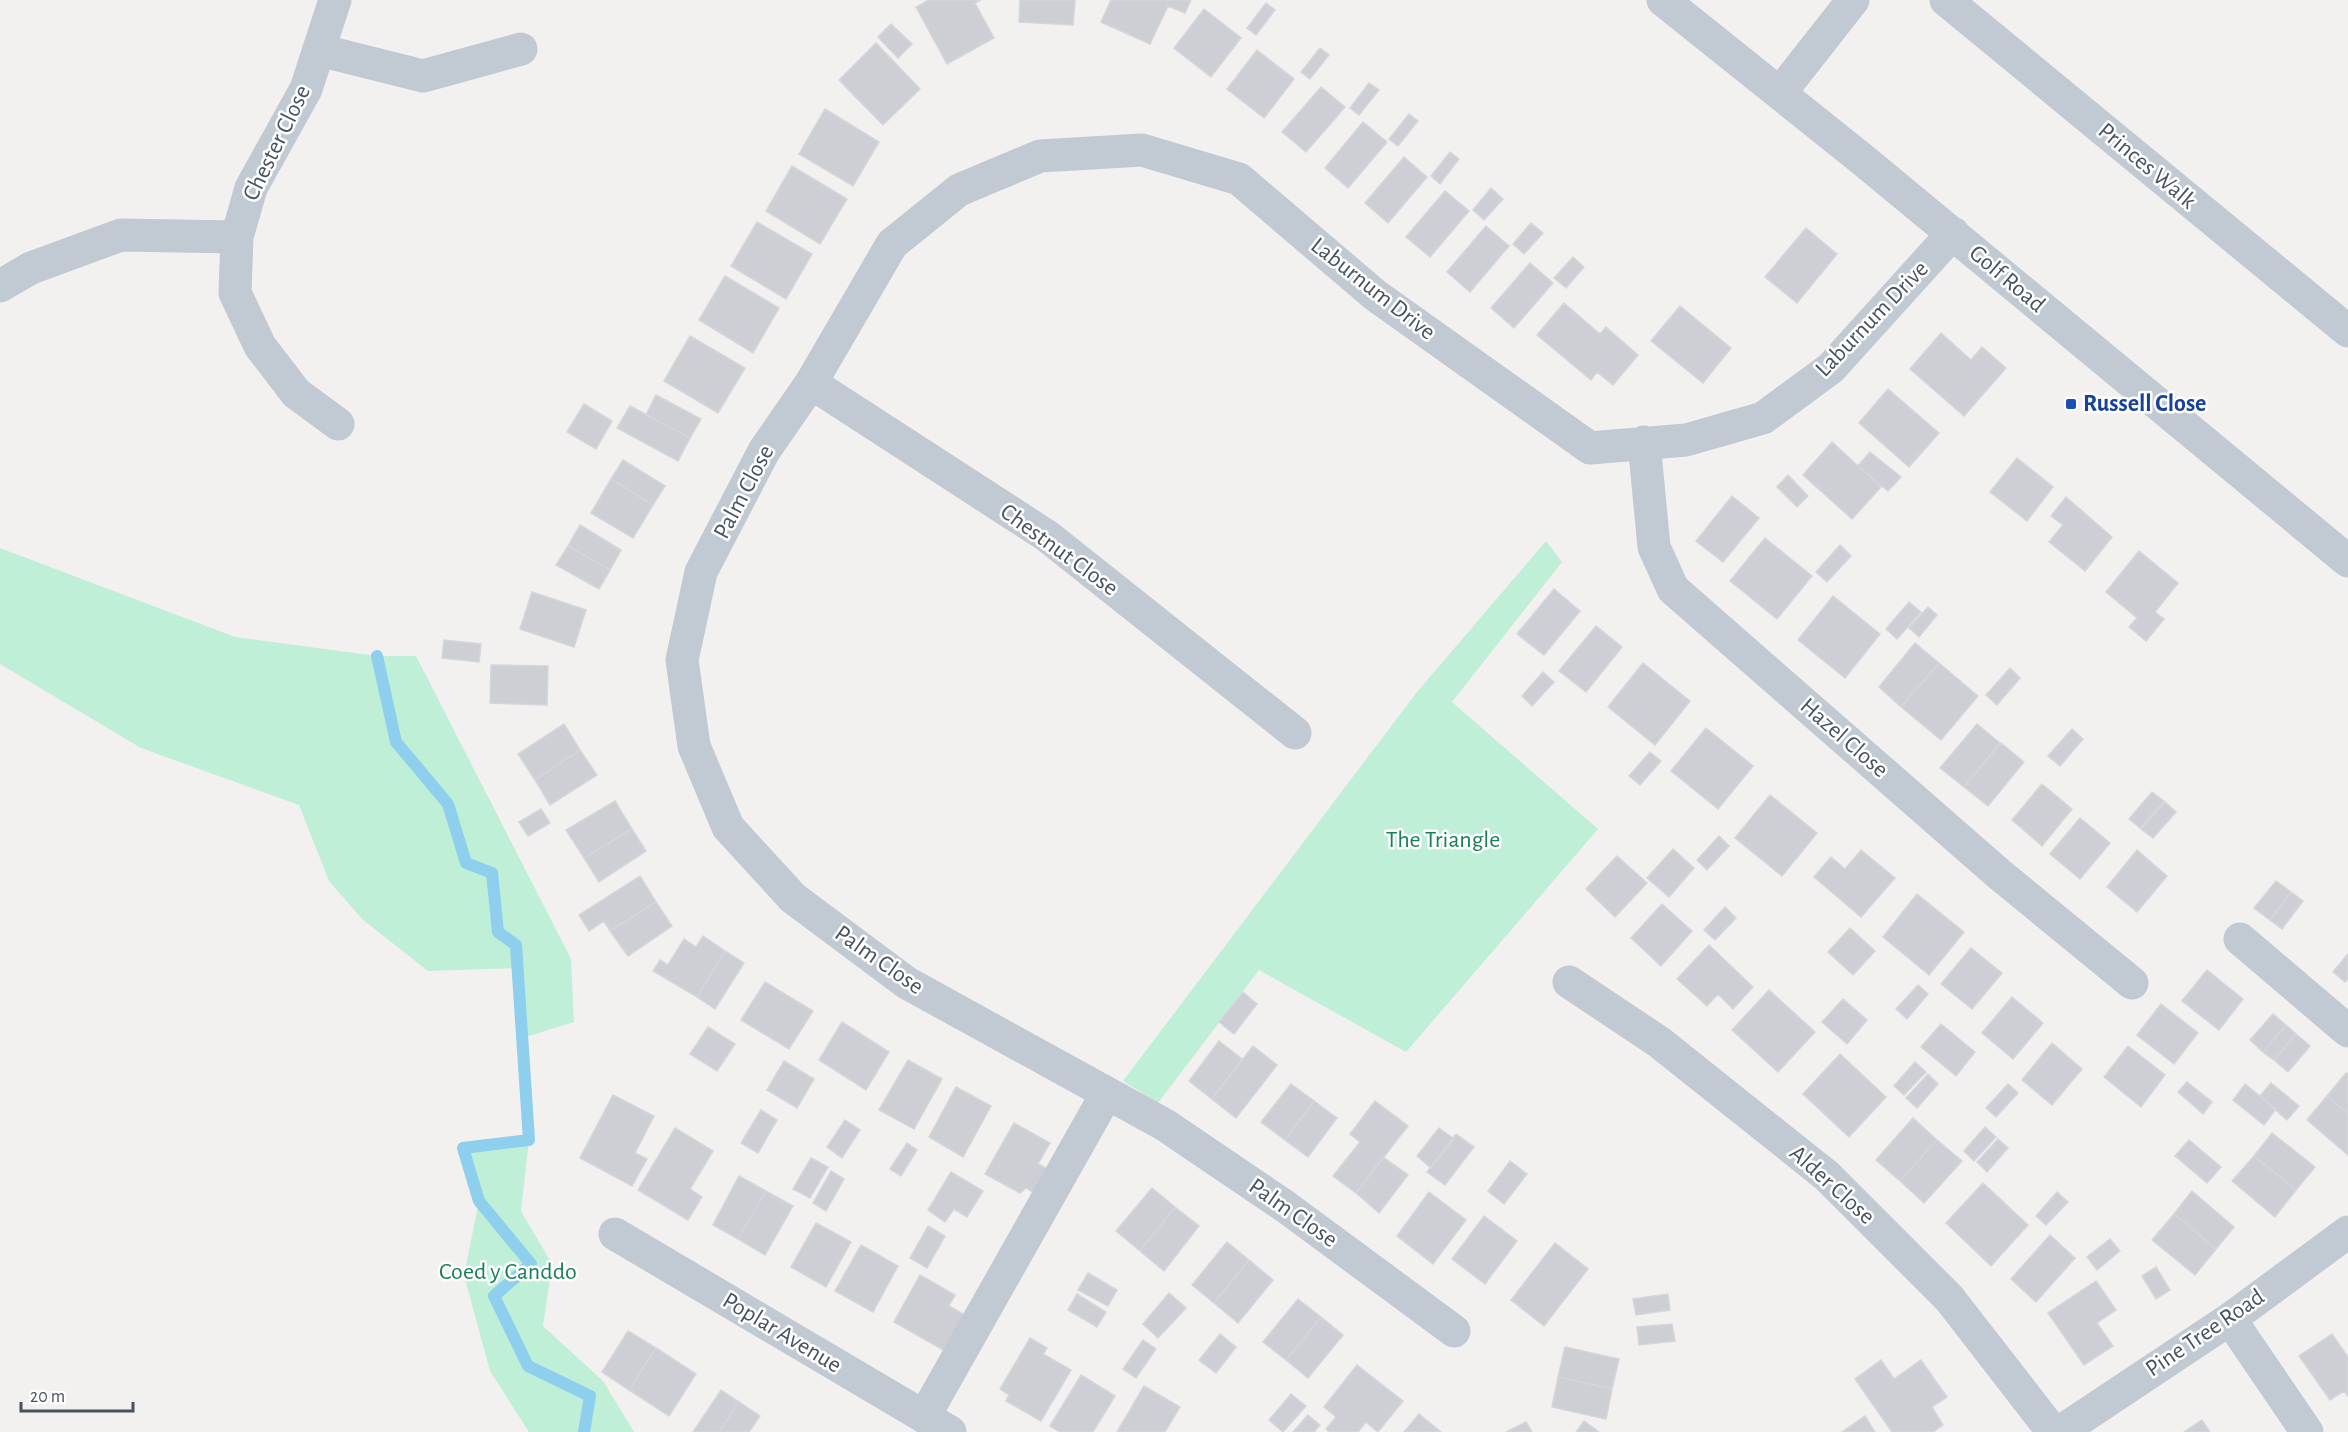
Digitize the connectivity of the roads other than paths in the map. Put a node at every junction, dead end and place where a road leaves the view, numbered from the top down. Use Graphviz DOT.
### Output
graph roads {
  1 [pos="335,0"];
  2 [pos="1663,0"];
  3 [pos="1853,0"];
  4 [pos="1946,0"];
  5 [pos="521,49"];
  6 [pos="319,50"];
  7 [pos="1780,93"];
  8 [pos="1953,233"];
  9 [pos="237,237"];
  10 [pos="0,286"];
  11 [pos="2348,331"];
  12 [pos="811,384"];
  13 [pos="338,424"];
  14 [pos="1644,442"];
  15 [pos="2348,561"];
  16 [pos="1295,733"];
  17 [pos="2240,939"];
  18 [pos="1569,982"];
  19 [pos="2132,983"];
  20 [pos="2348,1030"];
  21 [pos="1107,1093"];
  22 [pos="2348,1232"];
  23 [pos="615,1234"];
  24 [pos="2230,1319"];
  25 [pos="1454,1331"];
  26 [pos="937,1425"];
  27 [pos="2053,1432"];
  28 [pos="2060,1432"];
  29 [pos="2307,1432"];
  1 -- 6 [label="street, Chester Close"];
  2 -- 7 [label="street, Golf Road"];
  3 -- 7 [label="street"];
  4 -- 11 [label="street, Princes Walk"];
  5 -- 6 [label="street"];
  6 -- 9 [label="street, Chester Close"];
  7 -- 8 [label="street, Golf Road"];
  8 -- 14 [label="street, Laburnum Drive"];
  8 -- 15 [label="street, Golf Road"];
  9 -- 10 [label="street"];
  9 -- 13 [label="street, Chester Close"];
  12 -- 14 [label="street, Laburnum Drive"];
  12 -- 16 [label="street, Chestnut Close"];
  12 -- 21 [label="street, Palm Close"];
  14 -- 19 [label="street, Hazel Close"];
  17 -- 20 [label="street"];
  18 -- 27 [label="street, Alder Close"];
  21 -- 25 [label="street, Palm Close"];
  21 -- 26 [label="street"];
  22 -- 24 [label="street, Pine Tree Road"];
  23 -- 26 [label="street, Poplar Avenue"];
  24 -- 28 [label="street, Pine Tree Road"];
  24 -- 29 [label="street"];
}
